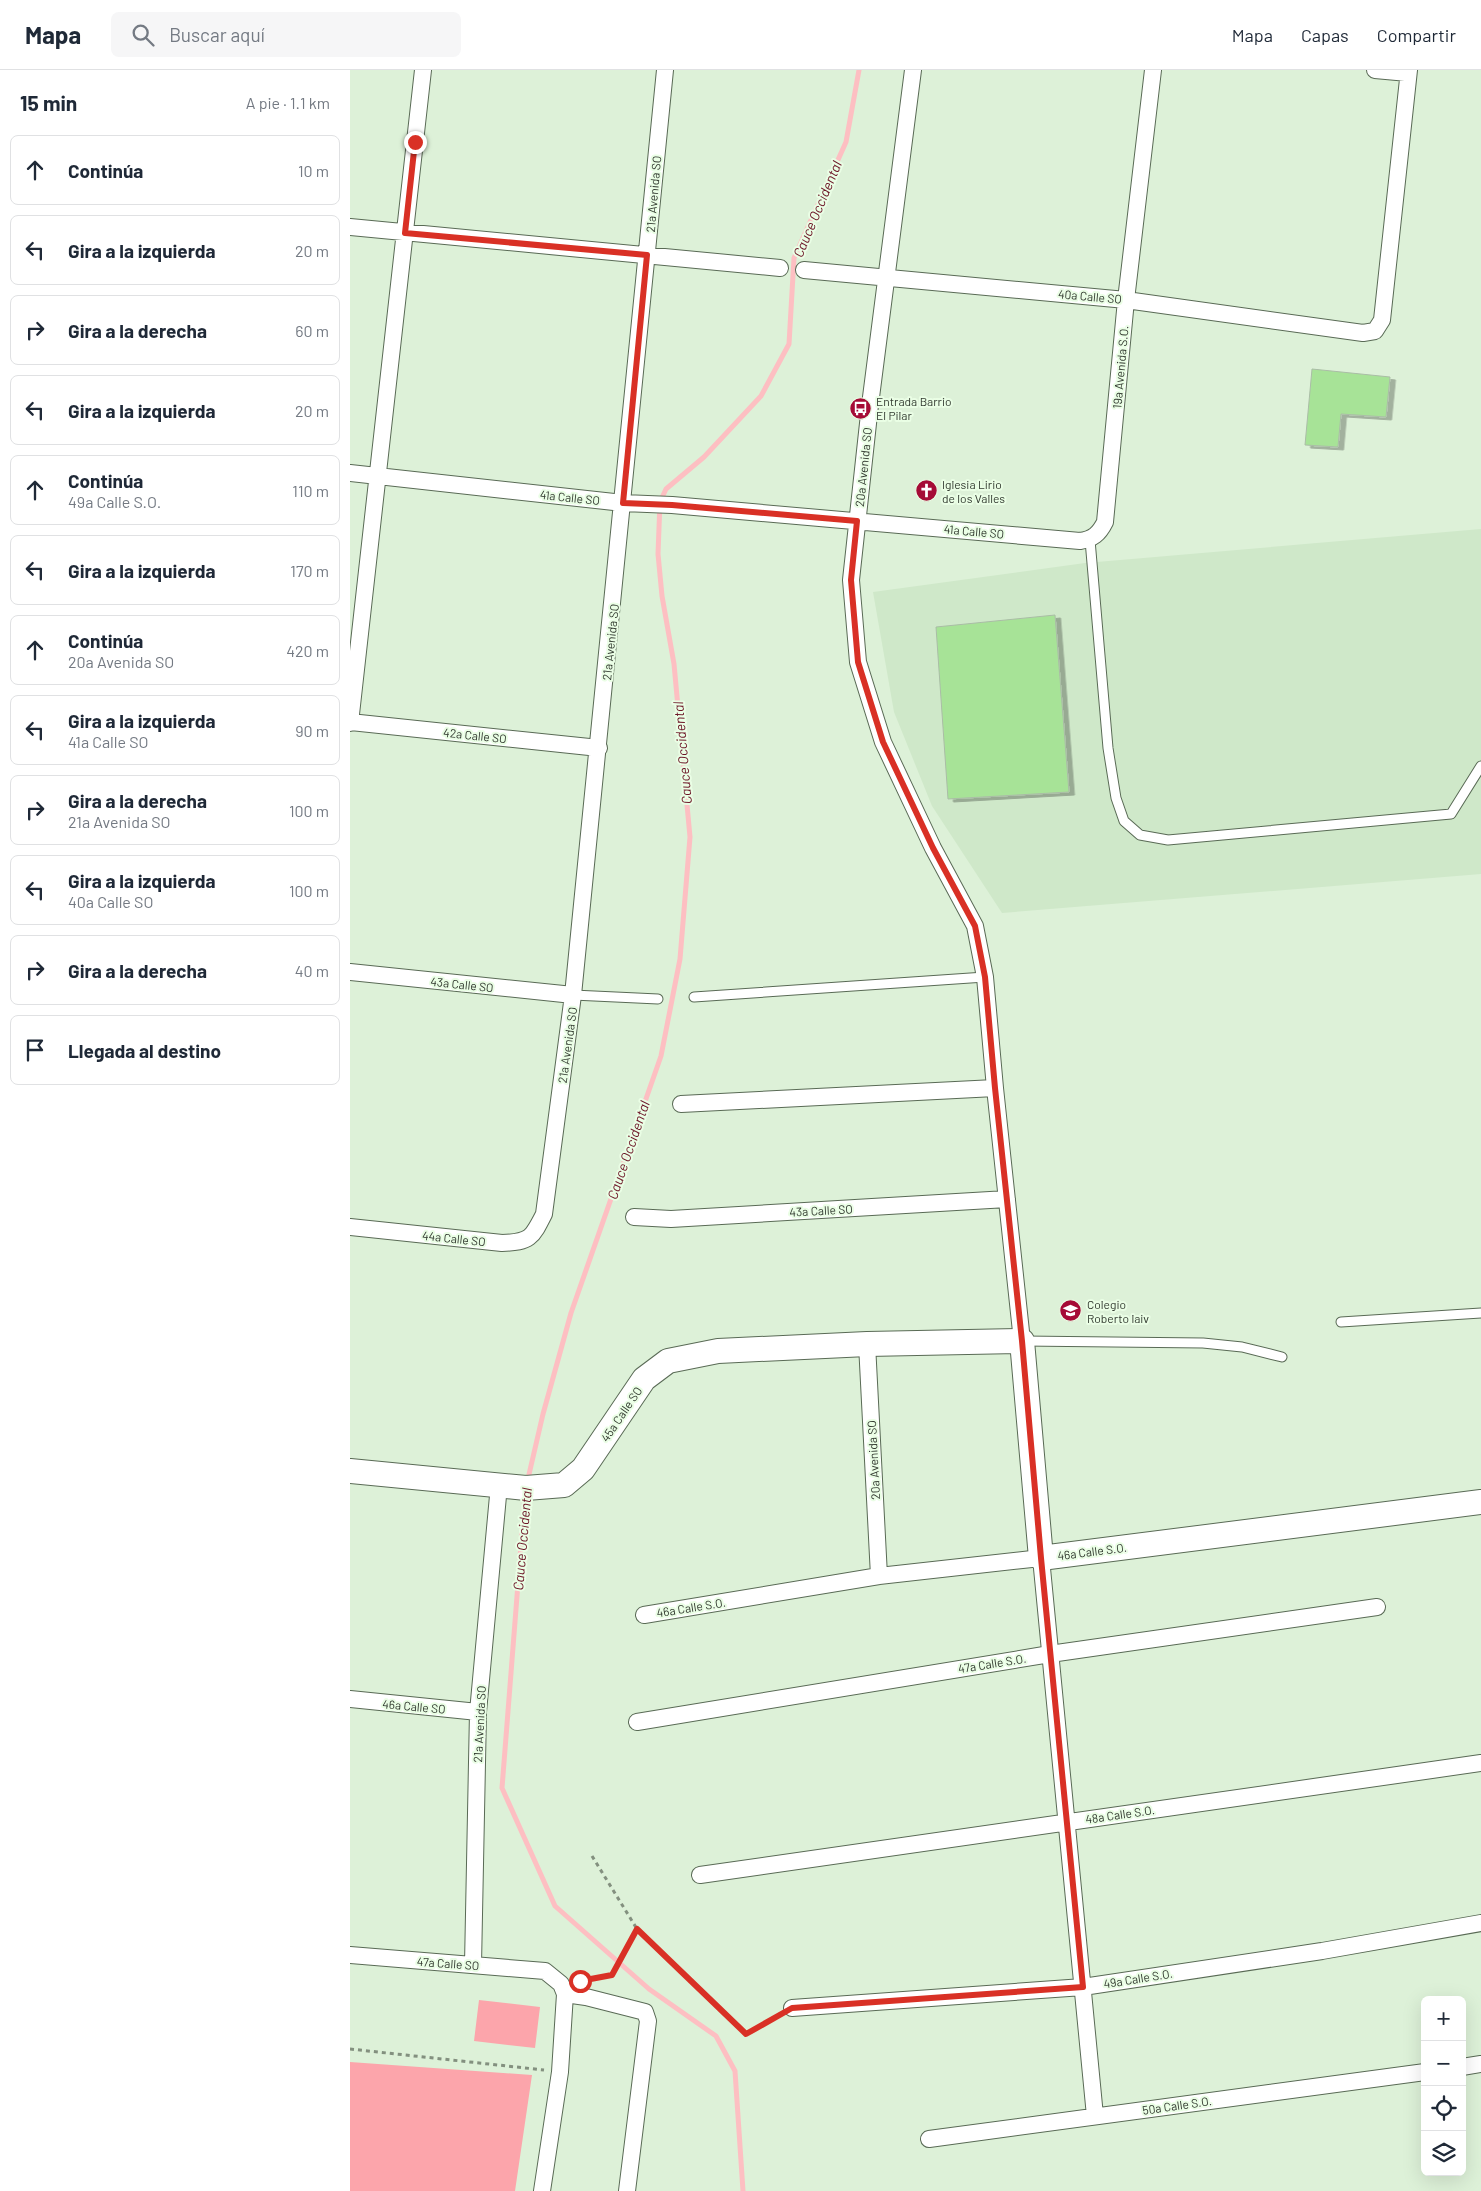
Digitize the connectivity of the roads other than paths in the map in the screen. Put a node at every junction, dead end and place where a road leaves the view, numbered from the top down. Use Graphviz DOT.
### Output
graph roads {
  1 [pos="423,70"];
  2 [pos="665,70"];
  3 [pos="913,70"];
  4 [pos="1153,70"];
  5 [pos="1375,70"];
  6 [pos="1408,71"];
  7 [pos="350,227"];
  8 [pos="405,233"];
  9 [pos="647,255"];
  10 [pos="780,268"];
  11 [pos="804,270"];
  12 [pos="886,278"];
  13 [pos="1126,300"];
  14 [pos="350,474"];
  15 [pos="376,476"];
  16 [pos="623,503"];
  17 [pos="857,521"];
  18 [pos="1090,540"];
  19 [pos="350,722"];
  20 [pos="599,748"];
  21 [pos="1481,766"];
  22 [pos="350,972"];
  23 [pos="985,977"];
  24 [pos="573,995"];
  25 [pos="694,996"];
  26 [pos="658,999"];
  27 [pos="995,1088"];
  28 [pos="680,1104"];
  29 [pos="1007,1199"];
  30 [pos="544,1214"];
  31 [pos="634,1218"];
  32 [pos="350,1227"];
  33 [pos="1481,1313"];
  34 [pos="1341,1322"];
  35 [pos="1022,1341"];
  36 [pos="867,1344"];
  37 [pos="1282,1357"];
  38 [pos="350,1471"];
  39 [pos="498,1485"];
  40 [pos="1481,1502"];
  41 [pos="1041,1558"];
  42 [pos="879,1576"];
  43 [pos="1377,1607"];
  44 [pos="644,1615"];
  45 [pos="1050,1654"];
  46 [pos="350,1700"];
  47 [pos="478,1712"];
  48 [pos="637,1722"];
  49 [pos="1481,1763"];
  50 [pos="1067,1822"];
  51 [pos="700,1875"];
  52 [pos="1481,1922"];
  53 [pos="350,1955"];
  54 [pos="473,1965"];
  55 [pos="1083,1987"];
  56 [pos="565,1994"];
  57 [pos="792,2008"];
  58 [pos="1481,2064"];
  59 [pos="1466,2066"];
  60 [pos="1421,2073"];
  61 [pos="1095,2116"];
  62 [pos="929,2139"];
  63 [pos="542,2191"];
  64 [pos="627,2191"];
  1 -- 8 [label="street"];
  2 -- 9 [label="street, 21a Avenida SO"];
  3 -- 12 [label="street, 20a Avenida SO"];
  4 -- 13 [label="street, 19a Avenida S.O."];
  5 -- 6 [label="street"];
  6 -- 13 [label="street, 40a Calle SO"];
  7 -- 8 [label="street"];
  8 -- 9 [label="street"];
  8 -- 15 [label="street"];
  9 -- 10 [label="street"];
  9 -- 16 [label="street, 21a Avenida SO"];
  11 -- 12 [label="street, 40a Calle SO"];
  12 -- 13 [label="street, 40a Calle SO"];
  12 -- 17 [label="street, 20a Avenida SO"];
  13 -- 18 [label="street, 19a Avenida S.O."];
  14 -- 15 [label="street, 41a Calle SO"];
  15 -- 16 [label="street, 41a Calle SO"];
  15 -- 19 [label="street"];
  16 -- 17 [label="street, 41a Calle SO"];
  16 -- 20 [label="street, 21a Avenida SO"];
  17 -- 18 [label="street, 41a Calle SO"];
  17 -- 23 [label="street, 20a Avenida SO"];
  18 -- 21 [label="lane"];
  19 -- 20 [label="street, 42a Calle SO"];
  20 -- 24 [label="street, 21a Avenida SO"];
  22 -- 24 [label="street, 43a Calle SO"];
  23 -- 25 [label="lane"];
  23 -- 27 [label="street, 20a Avenida SO"];
  24 -- 26 [label="lane"];
  24 -- 30 [label="street, 21a Avenida SO"];
  27 -- 28 [label="street"];
  27 -- 29 [label="street, 20a Avenida SO"];
  29 -- 31 [label="street, 43a Calle SO"];
  29 -- 35 [label="street, 20a Avenida SO"];
  30 -- 32 [label="street, 44a Calle SO"];
  33 -- 34 [label="lane"];
  35 -- 36 [label="street, 45a Calle SO"];
  35 -- 37 [label="lane"];
  35 -- 41 [label="street, 20a Avenida SO"];
  36 -- 39 [label="street, 45a Calle SO"];
  36 -- 42 [label="street, 20a Avenida SO"];
  38 -- 39 [label="street, 45a Calle SO"];
  39 -- 47 [label="street, 21a Avenida SO"];
  40 -- 41 [label="street, 46a Calle S.O."];
  41 -- 42 [label="street, 46a Calle S.O."];
  41 -- 45 [label="street"];
  42 -- 44 [label="street, 46a Calle S.O."];
  43 -- 45 [label="street, 47a Calle S.O."];
  45 -- 48 [label="street, 47a Calle S.O."];
  45 -- 50 [label="street"];
  46 -- 47 [label="street, 46a Calle SO"];
  47 -- 54 [label="street, 21a Avenida SO"];
  49 -- 50 [label="street, 48a Calle S.O."];
  50 -- 51 [label="street, 48a Calle S.O."];
  50 -- 55 [label="street"];
  52 -- 55 [label="street, 49a Calle S.O."];
  53 -- 54 [label="street, 47a Calle SO"];
  54 -- 56 [label="street, 47a Calle SO"];
  55 -- 57 [label="street, 49a Calle S.O."];
  55 -- 61 [label="street"];
  56 -- 63 [label="street"];
  56 -- 64 [label="street"];
  58 -- 59 [label="street"];
  60 -- 61 [label="street, 50a Calle S.O."];
  61 -- 62 [label="street, 50a Calle S.O."];
}
